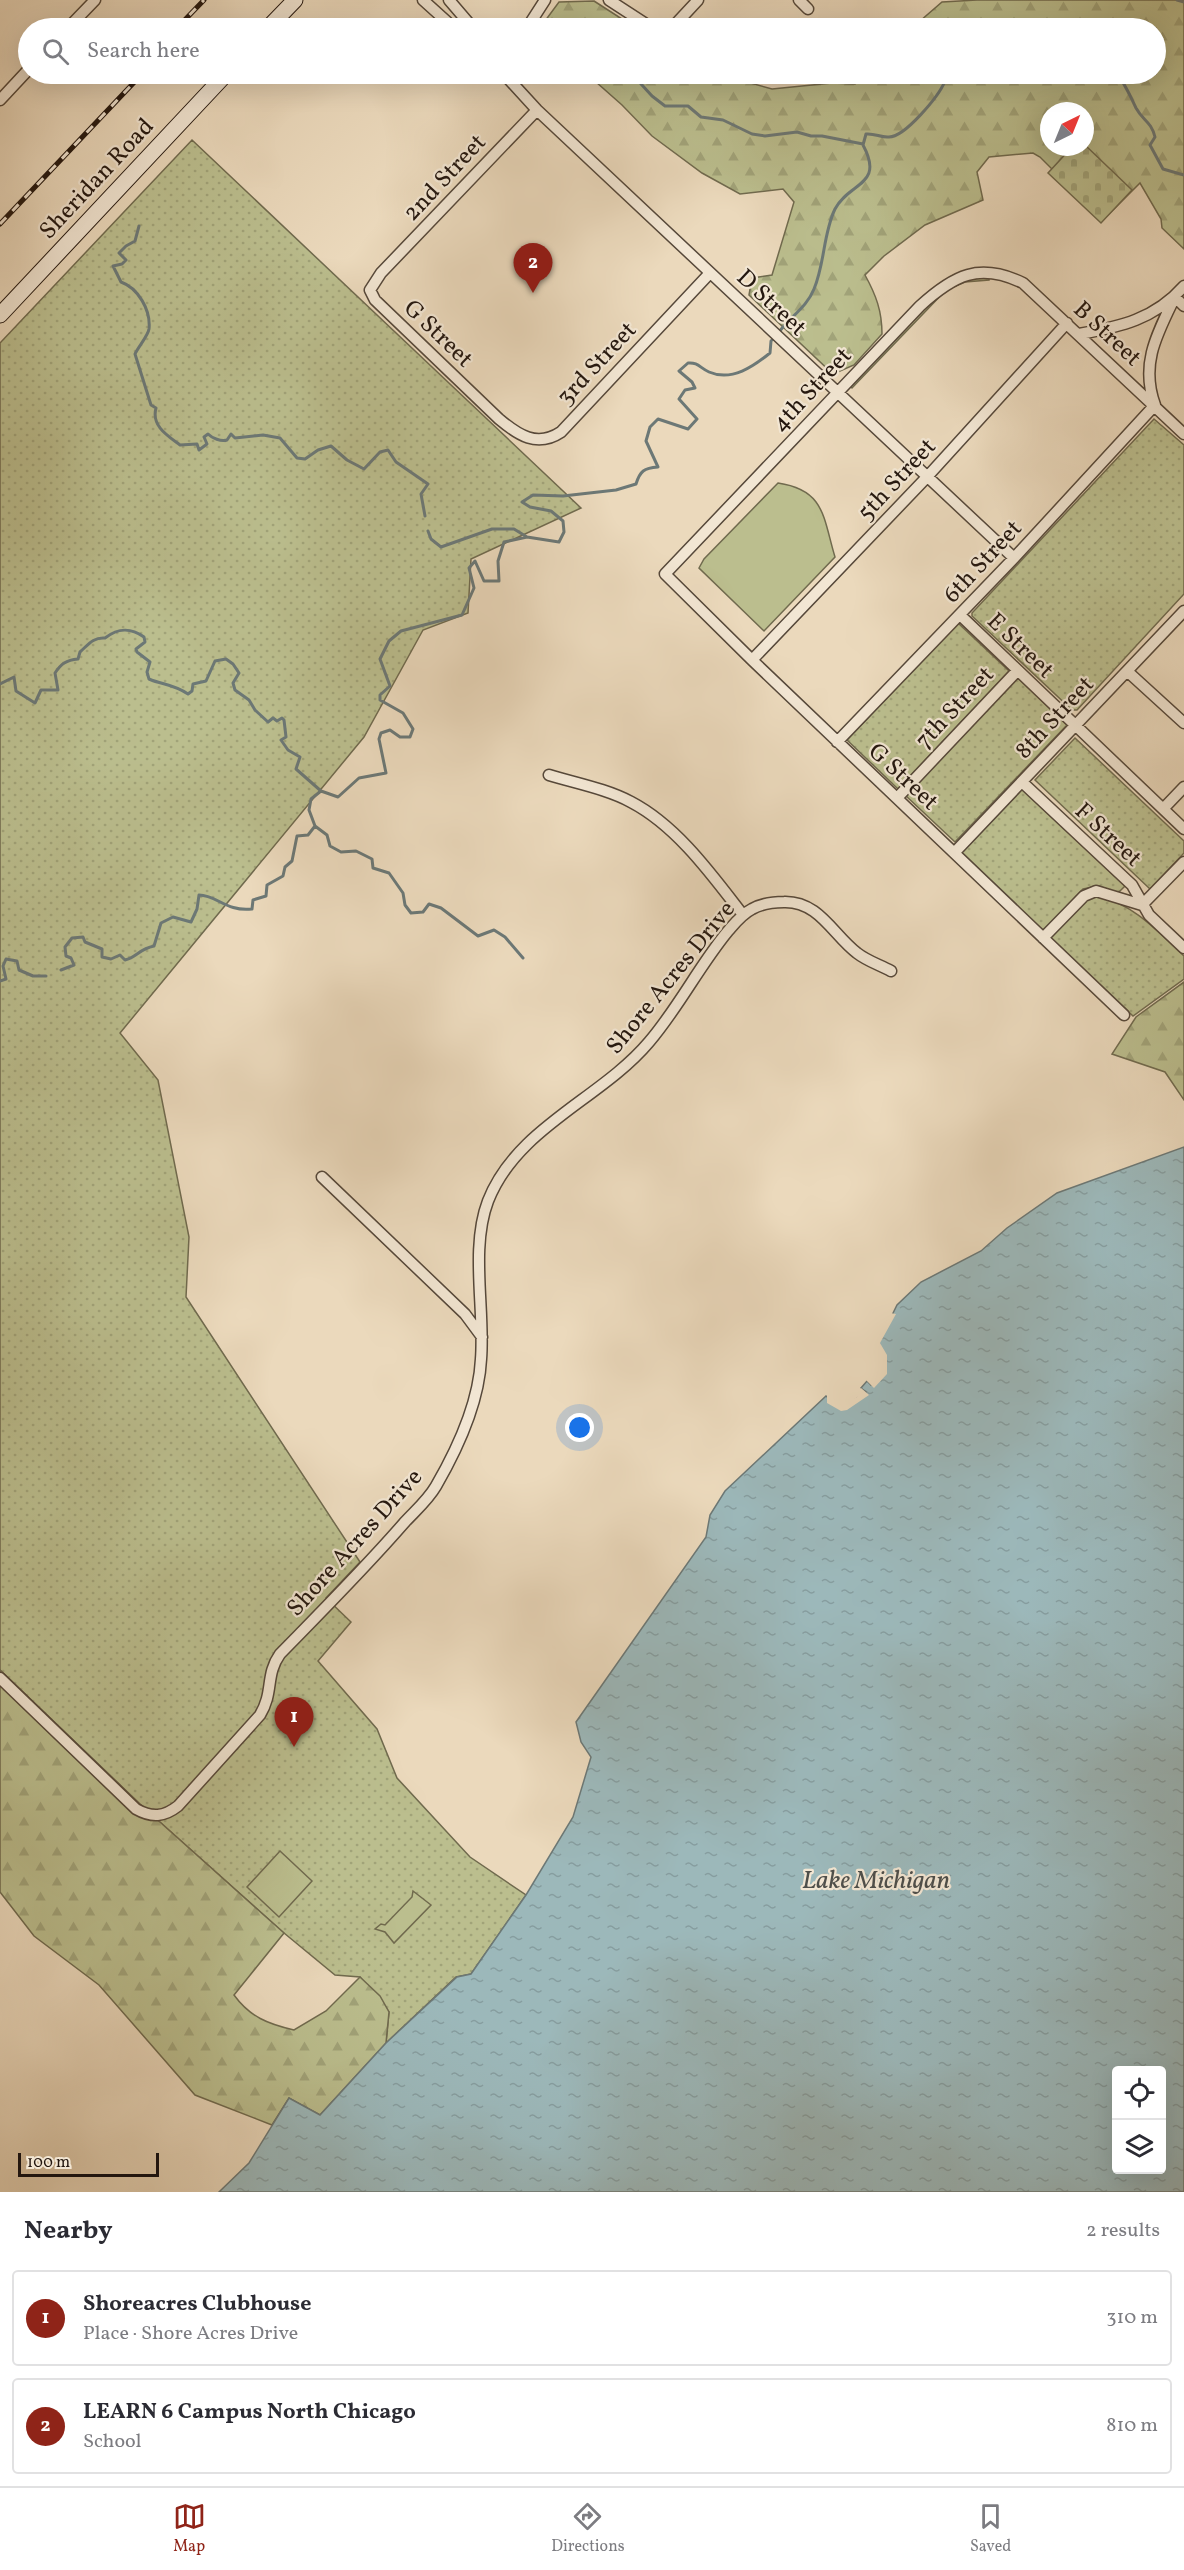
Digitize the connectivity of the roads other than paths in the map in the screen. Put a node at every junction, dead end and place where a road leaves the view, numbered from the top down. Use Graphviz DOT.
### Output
graph roads {
  1 [pos="95,0"];
  2 [pos="295,0"];
  3 [pos="423,0"];
  4 [pos="448,0"];
  5 [pos="545,0"];
  6 [pos="609,0"];
  7 [pos="698,0"];
  8 [pos="799,0"];
  9 [pos="808,9"];
  10 [pos="78,18"];
  11 [pos="278,18"];
  12 [pos="443,18"];
  13 [pos="464,18"];
  14 [pos="533,18"];
  15 [pos="637,18"];
  16 [pos="681,18"];
  17 [pos="18,81"];
  18 [pos="217,84"];
  19 [pos="513,84"];
  20 [pos="0,100"];
  21 [pos="537,110"];
  22 [pos="381,273"];
  23 [pos="710,273"];
  24 [pos="997,273"];
  25 [pos="1184,286"];
  26 [pos="1174,297"];
  27 [pos="1184,306"];
  28 [pos="0,315"];
  29 [pos="1067,323"];
  30 [pos="1079,334"];
  31 [pos="837,393"];
  32 [pos="1155,405"];
  33 [pos="499,419"];
  34 [pos="1184,434"];
  35 [pos="927,477"];
  36 [pos="1014,558"];
  37 [pos="674,566"];
  38 [pos="1184,611"];
  39 [pos="960,615"];
  40 [pos="752,660"];
  41 [pos="1017,671"];
  42 [pos="1127,671"];
  43 [pos="1184,723"];
  44 [pos="1075,726"];
  45 [pos="837,742"];
  46 [pos="549,775"];
  47 [pos="1022,782"];
  48 [pos="1184,787"];
  49 [pos="897,798"];
  50 [pos="1163,809"];
  51 [pos="1184,829"];
  52 [pos="955,852"];
  53 [pos="1184,862"];
  54 [pos="1142,905"];
  55 [pos="743,915"];
  56 [pos="1043,938"];
  57 [pos="1184,948"];
  58 [pos="891,970"];
  59 [pos="1124,1015"];
  60 [pos="322,1177"];
  61 [pos="482,1337"];
  62 [pos="0,1678"];
  1 -- 10 [label="street"];
  2 -- 11 [label="main road"];
  3 -- 12 [label="street"];
  4 -- 13 [label="street"];
  5 -- 14 [label="street"];
  6 -- 15 [label="street"];
  7 -- 16 [label="street"];
  8 -- 9 [label="street"];
  17 -- 20 [label="street"];
  18 -- 28 [label="main road, Sheridan Road"];
  19 -- 21 [label="street, D Street"];
  21 -- 22 [label="street, 2nd Street"];
  21 -- 23 [label="street, D Street"];
  22 -- 33 [label="street, G Street"];
  23 -- 31 [label="street, D Street"];
  23 -- 33 [label="street, 3rd Street"];
  24 -- 29 [label="street, B Street"];
  24 -- 31 [label="street, 4th Street"];
  25 -- 26 [label="street"];
  26 -- 27 [label="street"];
  26 -- 30 [label="street"];
  26 -- 32 [label="street"];
  29 -- 30 [label="street, B Street"];
  29 -- 35 [label="street, 5th Street"];
  30 -- 32 [label="street, B Street"];
  31 -- 35 [label="street, D Street"];
  31 -- 37 [label="street, 4th Street"];
  32 -- 34 [label="street, B Street"];
  32 -- 36 [label="street, 6th Street"];
  35 -- 36 [label="street, D Street"];
  35 -- 40 [label="street, 5th Street"];
  36 -- 39 [label="street, 6th Street"];
  37 -- 40 [label="street, G Street"];
  38 -- 42 [label="street, 8th Street"];
  39 -- 41 [label="street, E Street"];
  39 -- 45 [label="street, 6th Street"];
  40 -- 45 [label="street, G Street"];
  41 -- 44 [label="street, E Street"];
  41 -- 49 [label="street, 7th Street"];
  42 -- 43 [label="street"];
  42 -- 44 [label="street, 8th Street"];
  44 -- 47 [label="street, 8th Street"];
  44 -- 50 [label="street, E Street"];
  45 -- 49 [label="street, G Street"];
  46 -- 55 [label="street"];
  47 -- 52 [label="street, 8th Street"];
  47 -- 54 [label="street, F Street"];
  48 -- 50 [label="street"];
  49 -- 52 [label="street, G Street"];
  50 -- 51 [label="street, E Street"];
  52 -- 56 [label="street, G Street"];
  53 -- 54 [label="street"];
  54 -- 56 [label="street"];
  54 -- 57 [label="street, F Street"];
  55 -- 58 [label="street, Shore Acres Drive"];
  55 -- 61 [label="street, Shore Acres Drive"];
  56 -- 59 [label="street, G Street"];
  60 -- 61 [label="street"];
  61 -- 62 [label="street, Shore Acres Drive"];
}
